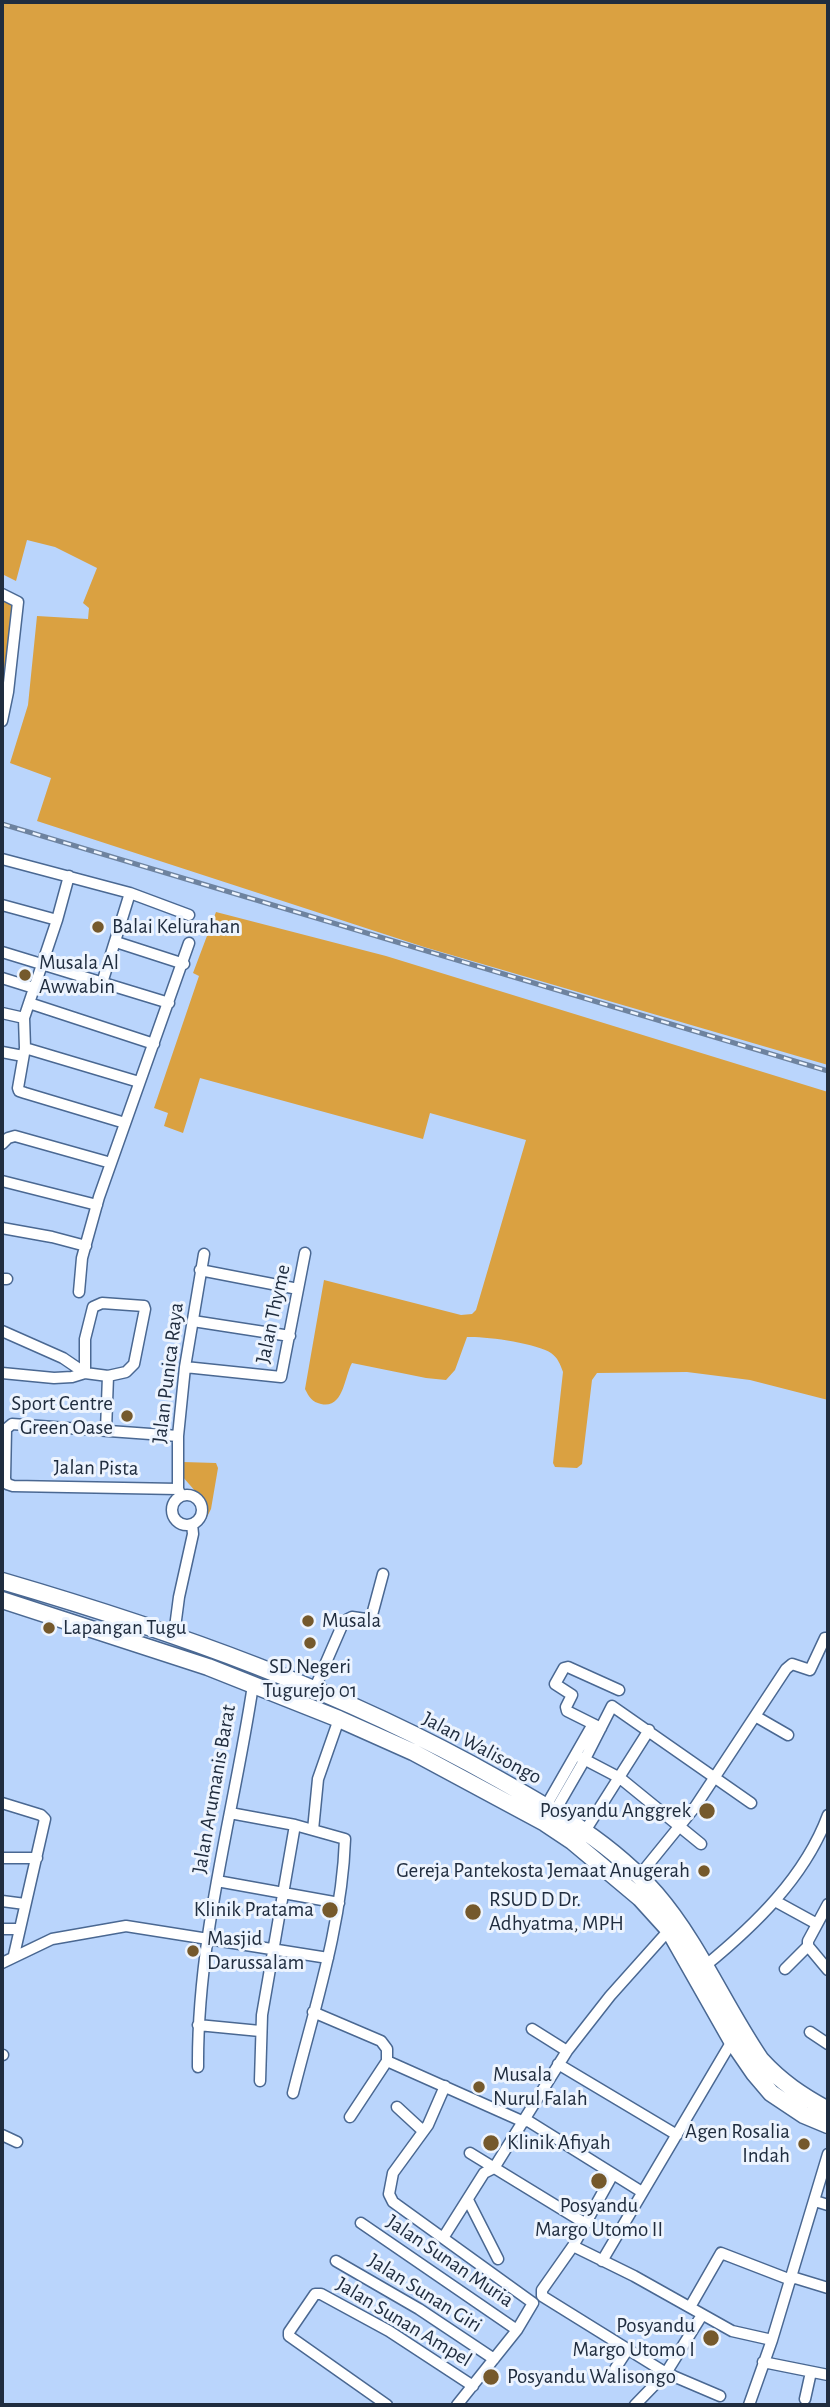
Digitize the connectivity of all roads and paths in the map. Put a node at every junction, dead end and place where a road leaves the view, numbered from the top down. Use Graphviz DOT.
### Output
graph roads {
  1 [pos="2,594"];
  2 [pos="2,721"];
  3 [pos="2,859"];
  4 [pos="69,876"];
  5 [pos="130,893"];
  6 [pos="2,905"];
  7 [pos="190,915"];
  8 [pos="57,920"];
  9 [pos="116,942"];
  10 [pos="190,943"];
  11 [pos="2,952"];
  12 [pos="41,964"];
  13 [pos="184,964"];
  14 [pos="2,978"];
  15 [pos="102,983"];
  16 [pos="34,988"];
  17 [pos="29,1003"];
  18 [pos="169,1003"];
  19 [pos="2,1013"];
  20 [pos="24,1018"];
  21 [pos="154,1044"];
  22 [pos="2,1052"];
  23 [pos="24,1052"];
  24 [pos="139,1083"];
  25 [pos="125,1122"];
  26 [pos="2,1144"];
  27 [pos="111,1163"];
  28 [pos="2,1181"];
  29 [pos="97,1205"];
  30 [pos="2,1228"];
  31 [pos="86,1246"];
  32 [pos="305,1253"];
  33 [pos="204,1254"];
  34 [pos="200,1270"];
  35 [pos="298,1289"];
  36 [pos="79,1292"];
  37 [pos="193,1321"];
  38 [pos="2,1331"];
  39 [pos="290,1336"];
  40 [pos="186,1367"];
  41 [pos="2,1373"];
  42 [pos="85,1373"];
  43 [pos="105,1376"];
  44 [pos="103,1430"];
  45 [pos="178,1436"];
  46 [pos="180,1492"];
  47 [pos="192,1524"];
  48 [pos="383,1574"];
  49 [pos="2,1581"];
  50 [pos="2,1600"];
  51 [pos="91,1607"];
  52 [pos="86,1627"];
  53 [pos="174,1635"];
  54 [pos="828,1638"];
  55 [pos="253,1685"];
  56 [pos="314,1690"];
  57 [pos="619,1690"];
  58 [pos="755,1716"];
  59 [pos="339,1719"];
  60 [pos="597,1726"];
  61 [pos="649,1730"];
  62 [pos="788,1735"];
  63 [pos="581,1757"];
  64 [pos="620,1778"];
  65 [pos="715,1779"];
  66 [pos="2,1803"];
  67 [pos="751,1803"];
  68 [pos="550,1808"];
  69 [pos="230,1812"];
  70 [pos="828,1815"];
  71 [pos="295,1825"];
  72 [pos="679,1828"];
  73 [pos="313,1830"];
  74 [pos="585,1831"];
  75 [pos="824,1841"];
  76 [pos="701,1844"];
  77 [pos="2,1858"];
  78 [pos="37,1858"];
  79 [pos="639,1876"];
  80 [pos="217,1881"];
  81 [pos="284,1894"];
  82 [pos="2,1901"];
  83 [pos="775,1901"];
  84 [pos="339,1903"];
  85 [pos="25,1904"];
  86 [pos="828,1904"];
  87 [pos="817,1924"];
  88 [pos="2,1929"];
  89 [pos="19,1929"];
  90 [pos="669,1930"];
  91 [pos="206,1938"];
  92 [pos="808,1946"];
  93 [pos="274,1948"];
  94 [pos="14,1955"];
  95 [pos="328,1958"];
  96 [pos="2,1963"];
  97 [pos="705,1966"];
  98 [pos="785,1969"];
  99 [pos="828,1970"];
  100 [pos="313,2012"];
  101 [pos="198,2025"];
  102 [pos="532,2029"];
  103 [pos="260,2031"];
  104 [pos="810,2032"];
  105 [pos="732,2041"];
  106 [pos="828,2044"];
  107 [pos="567,2051"];
  108 [pos="387,2061"];
  109 [pos="558,2064"];
  110 [pos="198,2067"];
  111 [pos="260,2081"];
  112 [pos="444,2086"];
  113 [pos="293,2093"];
  114 [pos="397,2106"];
  115 [pos="828,2110"];
  116 [pos="350,2117"];
  117 [pos="524,2121"];
  118 [pos="828,2126"];
  119 [pos="423,2131"];
  120 [pos="2,2135"];
  121 [pos="677,2135"];
  122 [pos="18,2142"];
  123 [pos="470,2154"];
  124 [pos="828,2154"];
  125 [pos="494,2168"];
  126 [pos="613,2174"];
  127 [pos="642,2192"];
  128 [pos="468,2200"];
  129 [pos="815,2201"];
  130 [pos="828,2205"];
  131 [pos="361,2223"];
  132 [pos="586,2224"];
  133 [pos="443,2238"];
  134 [pos="573,2246"];
  135 [pos="498,2259"];
  136 [pos="336,2261"];
  137 [pos="602,2261"];
  138 [pos="792,2278"];
  139 [pos="828,2288"];
  140 [pos="690,2307"];
  141 [pos="702,2315"];
  142 [pos="517,2330"];
  143 [pos="772,2340"];
  144 [pos="628,2349"];
  145 [pos="494,2359"];
  146 [pos="763,2362"];
  147 [pos="615,2369"];
  148 [pos="811,2372"];
  149 [pos="666,2373"];
  150 [pos="828,2375"];
  151 [pos="473,2386"];
  152 [pos="720,2396"];
  153 [pos="805,2399"];
  154 [pos="387,2405"];
  155 [pos="457,2405"];
  156 [pos="635,2405"];
  157 [pos="749,2405"];
  1 -- 2 [label="street"];
  3 -- 4 [label="street"];
  4 -- 5 [label="street"];
  4 -- 8 [label="street"];
  5 -- 7 [label="street"];
  5 -- 9 [label="street"];
  6 -- 8 [label="street"];
  8 -- 12 [label="street"];
  9 -- 13 [label="street"];
  9 -- 15 [label="street"];
  10 -- 13 [label="street"];
  11 -- 12 [label="street"];
  12 -- 15 [label="street"];
  12 -- 16 [label="street"];
  13 -- 18 [label="street"];
  14 -- 16 [label="street"];
  15 -- 18 [label="street"];
  16 -- 17 [label="street"];
  17 -- 20 [label="street"];
  17 -- 21 [label="street"];
  18 -- 21 [label="street"];
  19 -- 20 [label="street"];
  20 -- 23 [label="street"];
  21 -- 24 [label="street"];
  22 -- 23 [label="street"];
  23 -- 24 [label="street"];
  23 -- 25 [label="street"];
  24 -- 25 [label="street"];
  25 -- 27 [label="street"];
  26 -- 27 [label="street"];
  27 -- 29 [label="street"];
  28 -- 29 [label="street"];
  29 -- 31 [label="street"];
  30 -- 31 [label="street"];
  31 -- 36 [label="street"];
  32 -- 35 [label="street, Jalan Thyme"];
  33 -- 34 [label="street, Jalan Punica Raya"];
  34 -- 35 [label="street"];
  34 -- 37 [label="street, Jalan Punica Raya"];
  35 -- 39 [label="street, Jalan Thyme"];
  37 -- 39 [label="street"];
  37 -- 40 [label="street, Jalan Punica Raya"];
  38 -- 42 [label="street"];
  39 -- 40 [label="street, Jalan Thyme"];
  40 -- 45 [label="street, Jalan Punica Raya"];
  41 -- 42 [label="street"];
  42 -- 43 [label="street"];
  42 -- 43 [label="street"];
  43 -- 44 [label="street"];
  44 -- 45 [label="street"];
  44 -- 46 [label="street, Jalan Pista"];
  45 -- 46 [label="street, Jalan Punica Raya"];
  46 -- 47 [label="street"];
  46 -- 47 [label="street"];
  47 -- 53 [label="street"];
  48 -- 56 [label="street"];
  49 -- 51 [label="highway, Jalan Walisongo"];
  50 -- 52 [label="highway, Jalan Walisongo"];
  51 -- 52 [label="highway"];
  51 -- 53 [label="highway, Jalan Walisongo"];
  52 -- 55 [label="highway, Jalan Walisongo"];
  53 -- 56 [label="highway, Jalan Walisongo"];
  54 -- 58 [label="street"];
  55 -- 59 [label="highway, Jalan Walisongo"];
  55 -- 69 [label="street, Jalan Arumanis Barat"];
  56 -- 68 [label="highway, Jalan Walisongo"];
  57 -- 60 [label="street"];
  58 -- 62 [label="street"];
  58 -- 65 [label="street"];
  59 -- 73 [label="street"];
  59 -- 90 [label="highway, Jalan Walisongo"];
  60 -- 61 [label="street"];
  60 -- 63 [label="street"];
  61 -- 64 [label="street"];
  61 -- 65 [label="street"];
  63 -- 64 [label="street"];
  63 -- 68 [label="street"];
  64 -- 72 [label="street"];
  64 -- 74 [label="street"];
  65 -- 67 [label="street"];
  65 -- 72 [label="street"];
  66 -- 78 [label="street"];
  68 -- 74 [label="highway, Jalan Walisongo"];
  69 -- 71 [label="street"];
  69 -- 80 [label="street, Jalan Arumanis Barat"];
  70 -- 75 [label="street"];
  71 -- 73 [label="street"];
  71 -- 81 [label="street"];
  72 -- 76 [label="street"];
  72 -- 79 [label="street"];
  73 -- 84 [label="street"];
  74 -- 79 [label="highway, Jalan Walisongo"];
  75 -- 83 [label="street"];
  77 -- 78 [label="street"];
  78 -- 85 [label="street"];
  79 -- 97 [label="highway, Jalan Walisongo"];
  80 -- 81 [label="street"];
  80 -- 91 [label="street, Jalan Arumanis Barat"];
  81 -- 84 [label="street"];
  81 -- 93 [label="street"];
  82 -- 85 [label="street"];
  83 -- 87 [label="street"];
  83 -- 97 [label="street"];
  84 -- 95 [label="street"];
  85 -- 89 [label="street"];
  86 -- 87 [label="street"];
  87 -- 92 [label="street"];
  88 -- 89 [label="street"];
  89 -- 94 [label="street"];
  90 -- 105 [label="highway, Jalan Walisongo"];
  90 -- 107 [label="street"];
  91 -- 93 [label="street"];
  91 -- 94 [label="street"];
  91 -- 101 [label="street, Jalan Arumanis Barat"];
  92 -- 98 [label="street"];
  92 -- 99 [label="street"];
  93 -- 95 [label="street"];
  93 -- 103 [label="street"];
  94 -- 96 [label="street"];
  95 -- 100 [label="street"];
  97 -- 115 [label="highway, Jalan Walisongo"];
  100 -- 108 [label="street"];
  100 -- 113 [label="street"];
  101 -- 103 [label="street"];
  101 -- 110 [label="street, Jalan Arumanis Barat"];
  102 -- 107 [label="street"];
  103 -- 111 [label="street"];
  104 -- 106 [label="street"];
  105 -- 118 [label="highway, Jalan Walisongo"];
  105 -- 121 [label="street"];
  107 -- 109 [label="street"];
  108 -- 112 [label="street"];
  108 -- 116 [label="street"];
  109 -- 117 [label="street"];
  109 -- 121 [label="street"];
  112 -- 117 [label="street"];
  112 -- 119 [label="street"];
  114 -- 119 [label="street"];
  117 -- 125 [label="street"];
  117 -- 126 [label="street"];
  119 -- 133 [label="street"];
  120 -- 122 [label="street"];
  121 -- 127 [label="street"];
  123 -- 125 [label="street"];
  124 -- 129 [label="street"];
  125 -- 128 [label="street"];
  125 -- 132 [label="street"];
  126 -- 127 [label="street"];
  126 -- 132 [label="street"];
  127 -- 137 [label="street"];
  128 -- 133 [label="street"];
  128 -- 135 [label="street"];
  129 -- 130 [label="street"];
  129 -- 138 [label="street"];
  131 -- 142 [label="street, Jalan Sunan Muria"];
  132 -- 134 [label="street"];
  133 -- 142 [label="street"];
  134 -- 137 [label="street"];
  134 -- 144 [label="street"];
  136 -- 145 [label="street, Jalan Sunan Giri"];
  137 -- 140 [label="street"];
  138 -- 139 [label="street"];
  138 -- 140 [label="street"];
  138 -- 143 [label="street"];
  140 -- 141 [label="street"];
  141 -- 143 [label="street"];
  141 -- 149 [label="street"];
  142 -- 145 [label="street"];
  143 -- 146 [label="street"];
  144 -- 147 [label="street"];
  144 -- 149 [label="street"];
  145 -- 151 [label="street"];
  146 -- 148 [label="street"];
  146 -- 157 [label="street"];
  148 -- 150 [label="street"];
  148 -- 153 [label="street"];
  149 -- 152 [label="street"];
  149 -- 156 [label="street"];
  151 -- 154 [label="street, Jalan Sunan Ampel"];
  151 -- 155 [label="street"];
}
